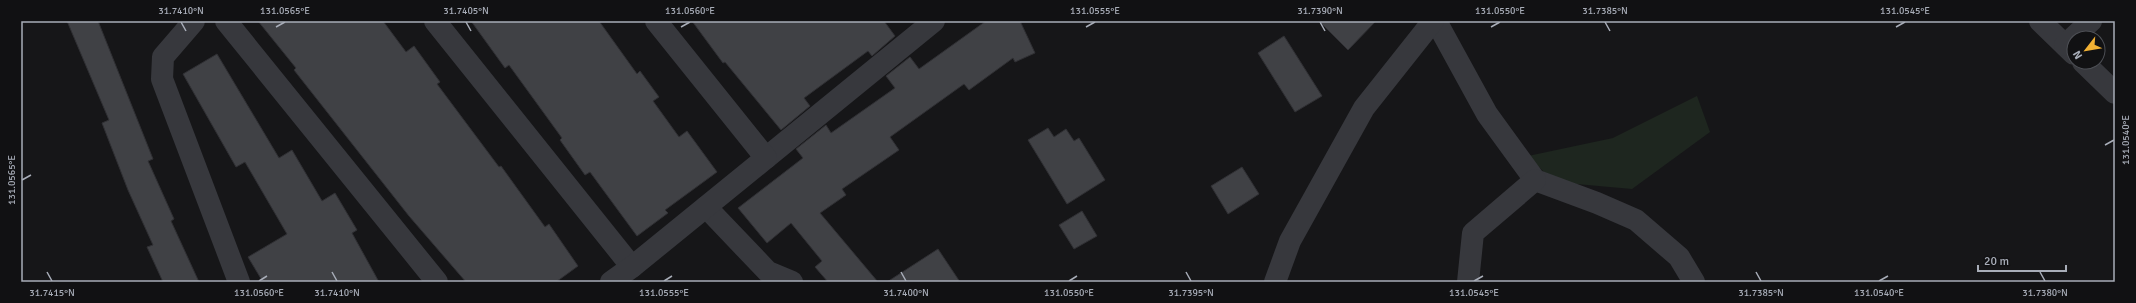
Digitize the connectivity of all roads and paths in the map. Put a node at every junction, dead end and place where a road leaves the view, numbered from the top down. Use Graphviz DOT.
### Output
graph roads {
  1 [pos="194,21"];
  2 [pos="226,21"];
  3 [pos="435,21"];
  4 [pos="934,21"];
  5 [pos="1433,21"];
  6 [pos="1436,21"];
  7 [pos="2040,21"];
  8 [pos="2091,21"];
  9 [pos="666,24"];
  10 [pos="2084,30"];
  11 [pos="2066,47"];
  12 [pos="2091,70"];
  13 [pos="2115,93"];
  14 [pos="766,158"];
  15 [pos="1535,180"];
  16 [pos="706,207"];
  17 [pos="632,267"];
  18 [pos="239,282"];
  19 [pos="437,282"];
  20 [pos="611,282"];
  21 [pos="792,282"];
  22 [pos="1275,282"];
  23 [pos="1468,282"];
  24 [pos="1694,282"];
  1 -- 18 [label="street"];
  2 -- 19 [label="street"];
  3 -- 17 [label="street"];
  4 -- 14 [label="street"];
  5 -- 22 [label="street"];
  6 -- 15 [label="street"];
  7 -- 11 [label="street"];
  8 -- 10 [label="street"];
  9 -- 14 [label="street"];
  12 -- 13 [label="street"];
  14 -- 16 [label="street"];
  15 -- 23 [label="street"];
  15 -- 24 [label="street"];
  16 -- 17 [label="street"];
  16 -- 21 [label="street"];
  17 -- 20 [label="street"];
}
